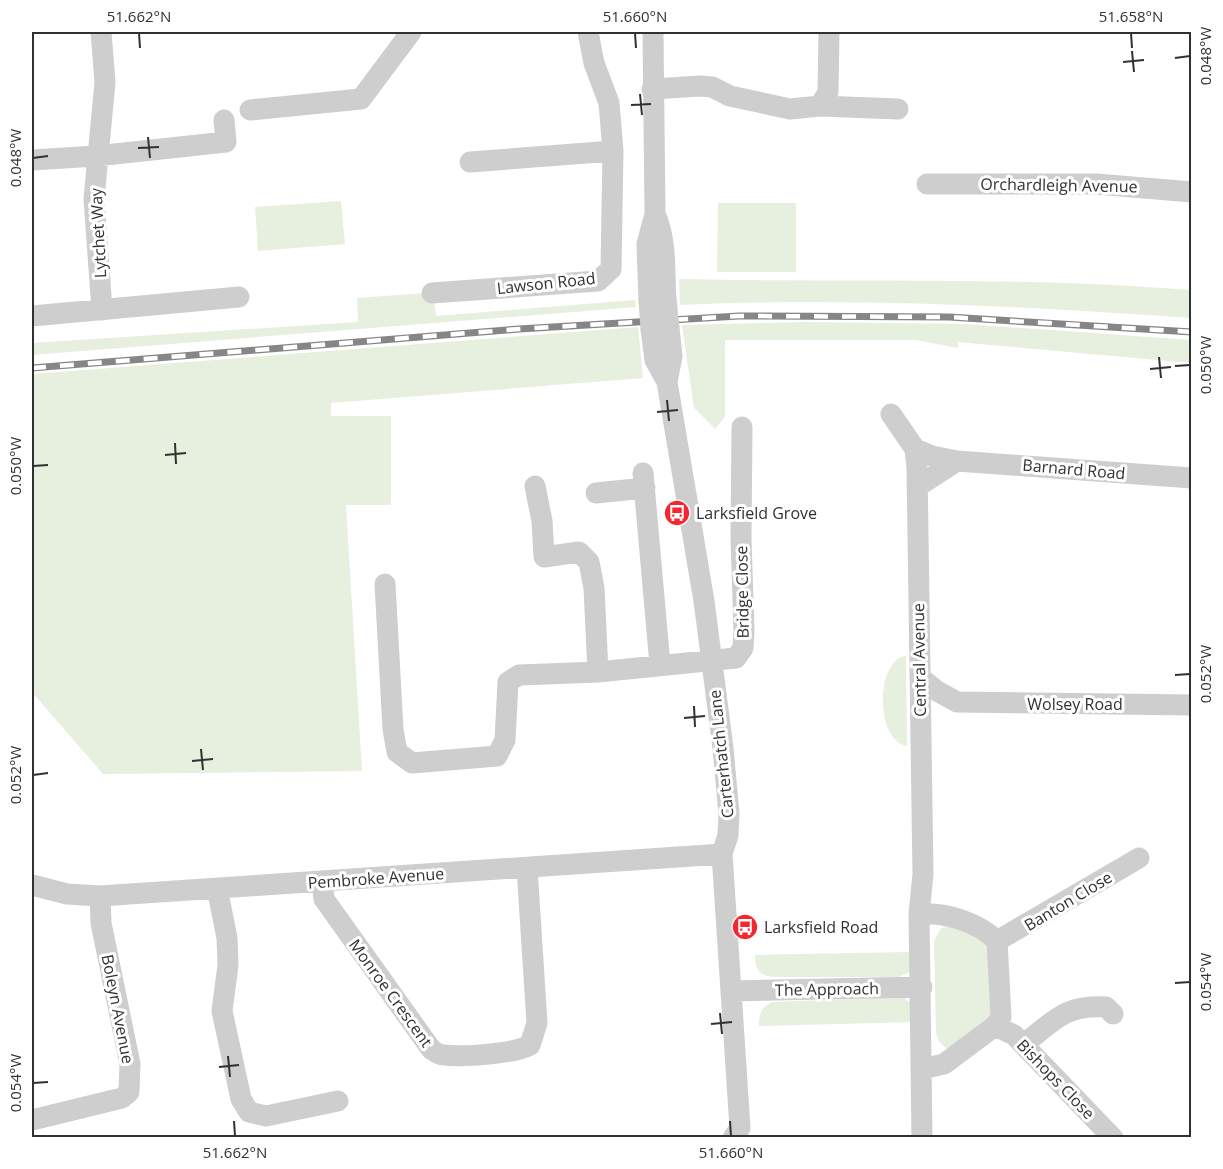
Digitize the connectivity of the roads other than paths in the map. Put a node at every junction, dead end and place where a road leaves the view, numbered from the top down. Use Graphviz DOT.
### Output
graph roads {
  1 [pos="101,32"];
  2 [pos="411,32"];
  3 [pos="588,32"];
  4 [pos="653,32"];
  5 [pos="829,32"];
  6 [pos="652,89"];
  7 [pos="820,106"];
  8 [pos="898,109"];
  9 [pos="250,110"];
  10 [pos="224,120"];
  11 [pos="613,151"];
  12 [pos="96,156"];
  13 [pos="32,160"];
  14 [pos="470,162"];
  15 [pos="927,184"];
  16 [pos="1191,192"];
  17 [pos="432,293"];
  18 [pos="239,297"];
  19 [pos="102,310"];
  20 [pos="32,316"];
  21 [pos="891,414"];
  22 [pos="742,427"];
  23 [pos="915,449"];
  24 [pos="957,461"];
  25 [pos="1191,478"];
  26 [pos="535,486"];
  27 [pos="917,487"];
  28 [pos="596,493"];
  29 [pos="385,584"];
  30 [pos="711,661"];
  31 [pos="660,665"];
  32 [pos="598,672"];
  33 [pos="920,676"];
  34 [pos="957,702"];
  35 [pos="1191,705"];
  36 [pos="921,730"];
  37 [pos="722,854"];
  38 [pos="1139,858"];
  39 [pos="527,868"];
  40 [pos="322,881"];
  41 [pos="32,885"];
  42 [pos="217,888"];
  43 [pos="100,896"];
  44 [pos="919,914"];
  45 [pos="996,941"];
  46 [pos="922,987"];
  47 [pos="732,991"];
  48 [pos="1113,1014"];
  49 [pos="995,1026"];
  50 [pos="1024,1044"];
  51 [pos="922,1069"];
  52 [pos="338,1101"];
  53 [pos="32,1120"];
  54 [pos="740,1134"];
  55 [pos="922,1137"];
  56 [pos="1113,1137"];
  1 -- 12 [label="street, Lytchet Way"];
  2 -- 9 [label="street"];
  3 -- 11 [label="street, Lawson Road"];
  4 -- 6 [label="street, Carterhatch Lane"];
  5 -- 7 [label="street"];
  6 -- 7 [label="street"];
  6 -- 30 [label="street, Carterhatch Lane, bridge"];
  7 -- 8 [label="street"];
  10 -- 12 [label="street"];
  11 -- 14 [label="street"];
  11 -- 17 [label="street, Lawson Road"];
  12 -- 13 [label="street"];
  12 -- 19 [label="street, Lytchet Way"];
  15 -- 16 [label="street, Orchardleigh Avenue"];
  18 -- 19 [label="street"];
  19 -- 20 [label="street"];
  21 -- 23 [label="street"];
  22 -- 30 [label="street, Bridge Close"];
  23 -- 24 [label="street, Barnard Road"];
  23 -- 27 [label="street, Central Avenue"];
  24 -- 25 [label="street, Barnard Road"];
  24 -- 27 [label="street"];
  26 -- 32 [label="street"];
  27 -- 33 [label="street, Central Avenue"];
  28 -- 31 [label="street"];
  29 -- 32 [label="street"];
  30 -- 31 [label="street"];
  30 -- 37 [label="street, Carterhatch Lane"];
  31 -- 32 [label="street"];
  33 -- 34 [label="street"];
  33 -- 36 [label="street, Central Avenue"];
  34 -- 35 [label="street, Wolsey Road"];
  34 -- 36 [label="street"];
  36 -- 44 [label="street, Central Avenue"];
  37 -- 39 [label="street, Pembroke Avenue"];
  37 -- 47 [label="street, Carterhatch Lane"];
  38 -- 45 [label="street, Banton Close"];
  39 -- 40 [label="street, Pembroke Avenue"];
  39 -- 40 [label="street, Monroe Crescent"];
  40 -- 42 [label="street, Pembroke Avenue"];
  41 -- 43 [label="street, Pembroke Avenue"];
  42 -- 43 [label="street, Pembroke Avenue"];
  42 -- 52 [label="street"];
  43 -- 53 [label="street, Boleyn Avenue"];
  44 -- 45 [label="street"];
  44 -- 46 [label="street, Central Avenue"];
  45 -- 49 [label="street"];
  46 -- 47 [label="street, The Approach"];
  46 -- 51 [label="street, Central Avenue"];
  47 -- 54 [label="street, Carterhatch Lane"];
  48 -- 50 [label="street"];
  49 -- 50 [label="street, Bishops Close"];
  49 -- 51 [label="street"];
  50 -- 56 [label="street, Bishops Close"];
  51 -- 55 [label="street, Central Avenue"];
}
